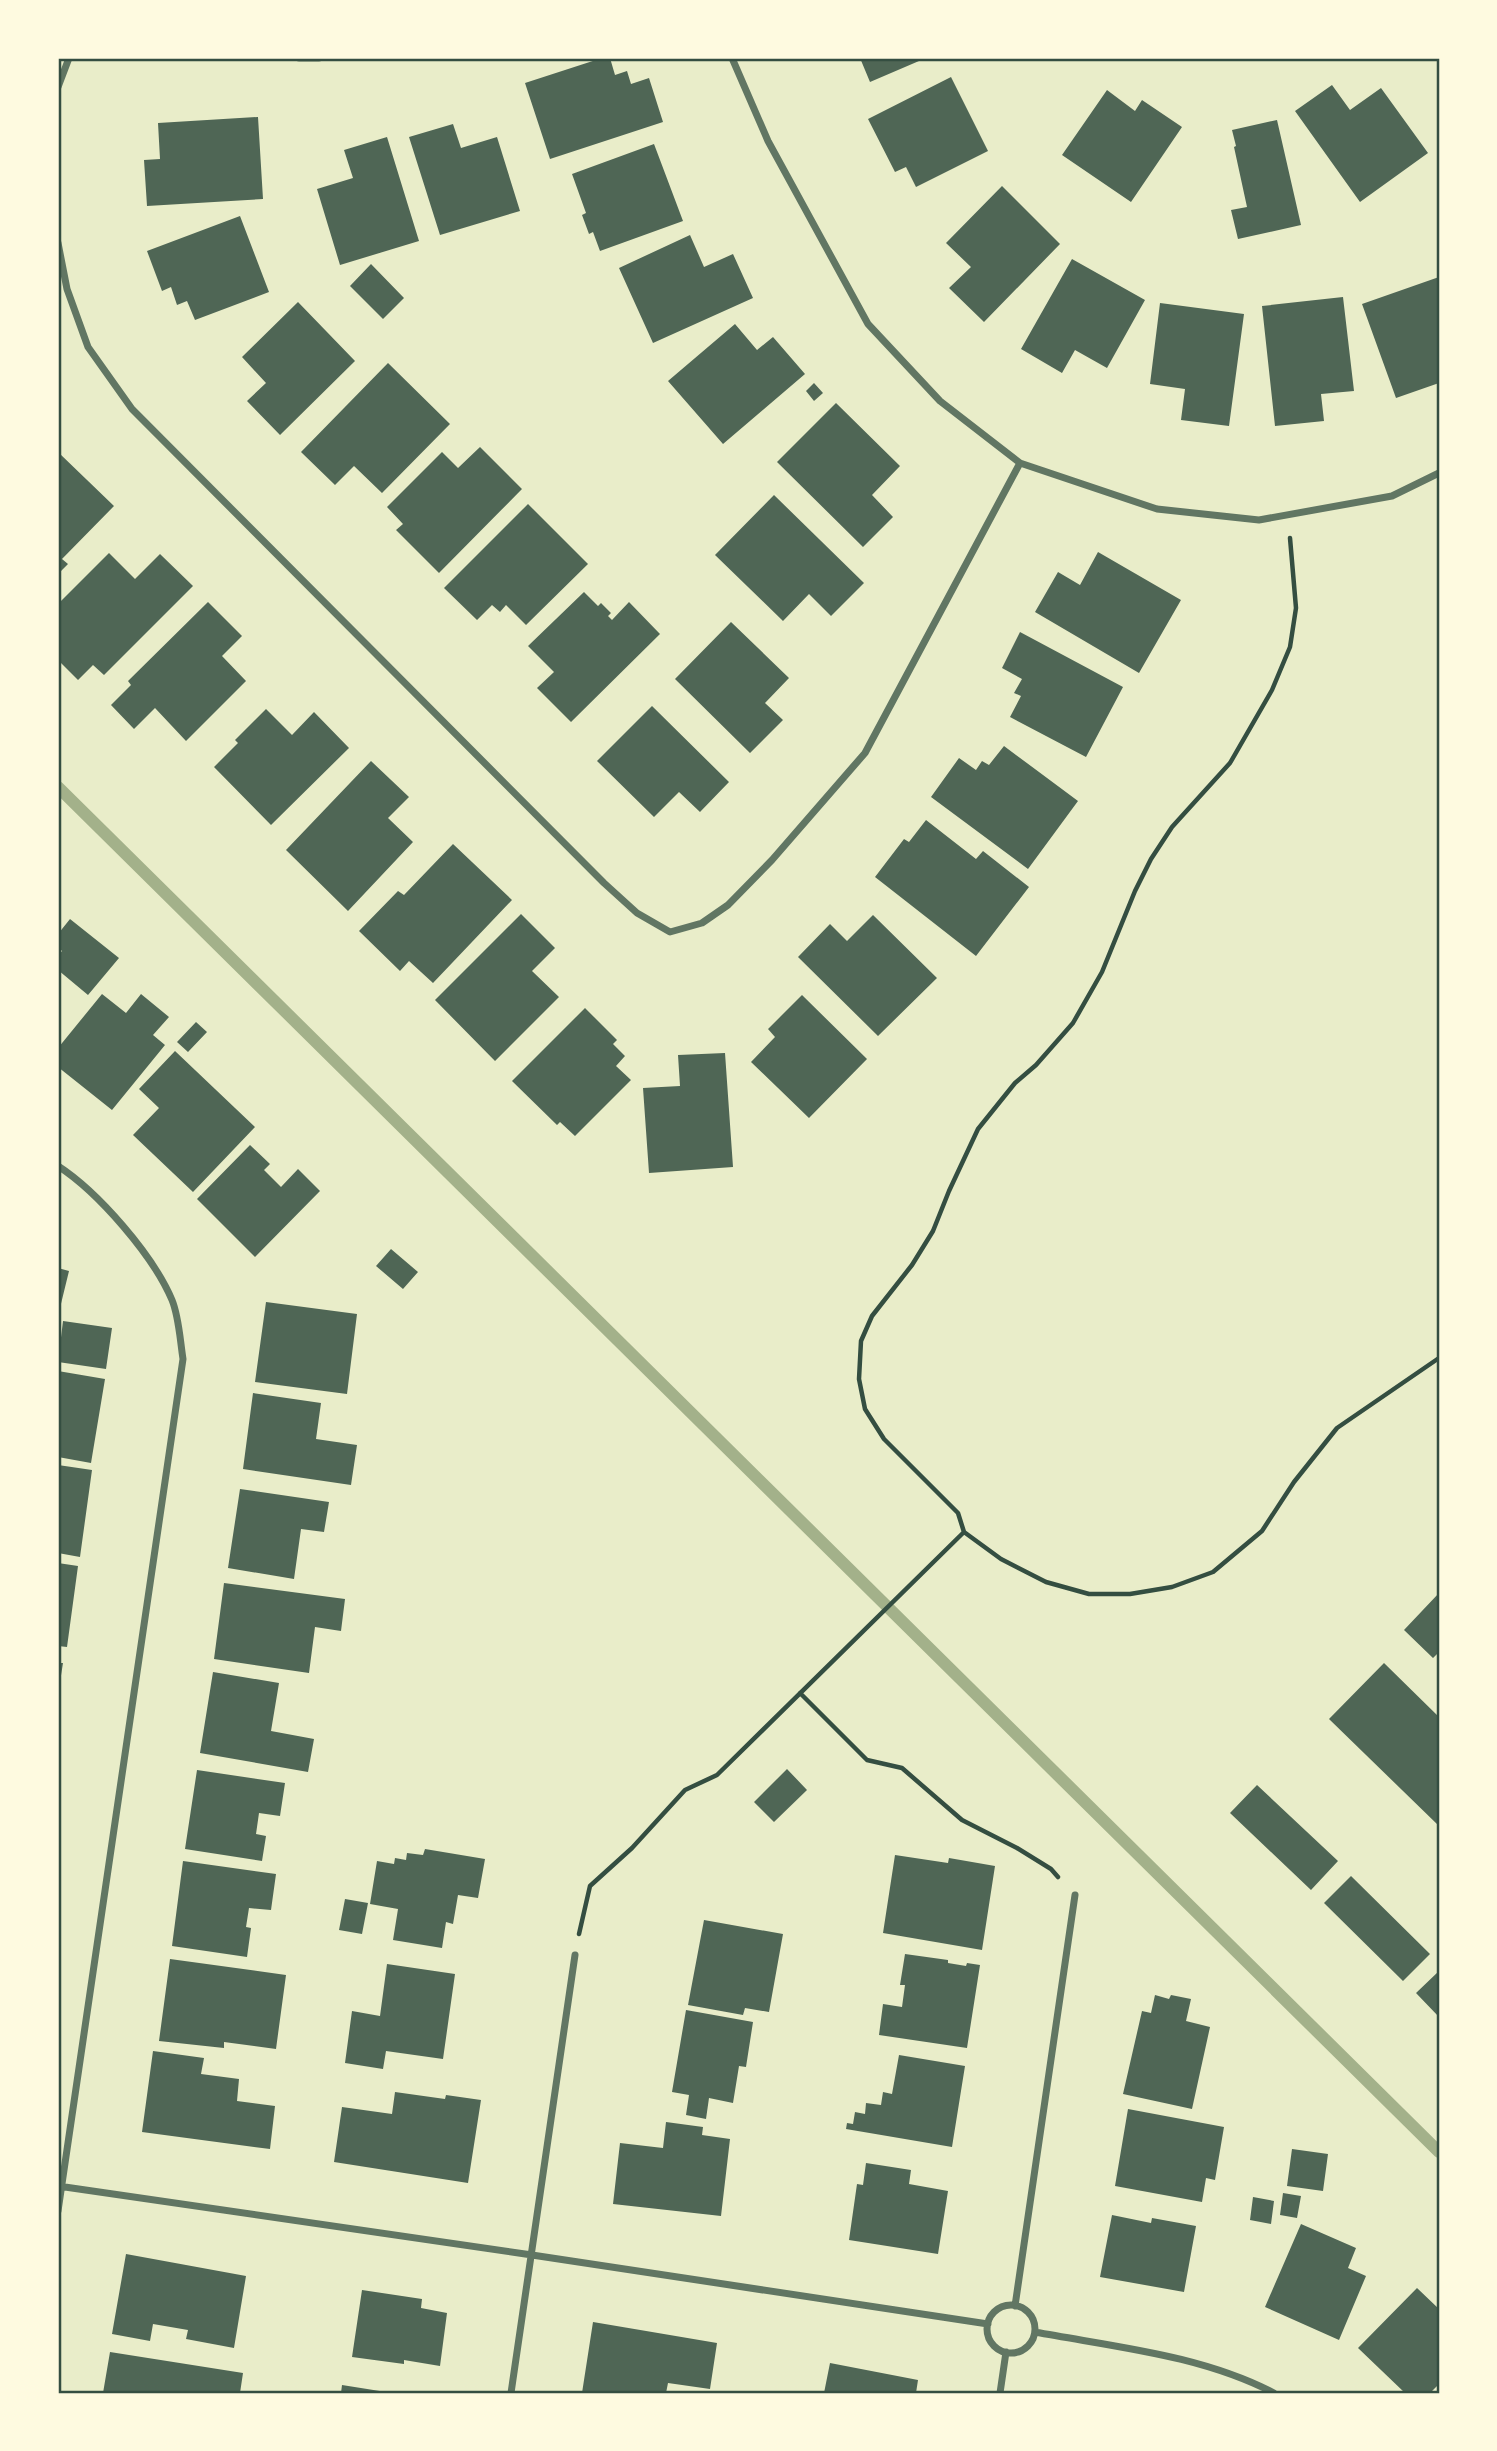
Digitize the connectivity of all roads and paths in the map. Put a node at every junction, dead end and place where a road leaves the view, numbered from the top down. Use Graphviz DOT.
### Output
graph roads {
  1 [pos="67,58"];
  2 [pos="299,58"];
  3 [pos="318,58"];
  4 [pos="732,58"];
  5 [pos="58,87"];
  6 [pos="58,243"];
  7 [pos="1020,463"];
  8 [pos="1439,473"];
  9 [pos="1288,516"];
  10 [pos="58,1166"];
  11 [pos="1439,1357"];
  12 [pos="964,1532"];
  13 [pos="800,1693"];
  14 [pos="1075,1895"];
  15 [pos="575,1955"];
  16 [pos="60,2187"];
  17 [pos="58,2211"];
  18 [pos="533,2255"];
  19 [pos="1014,2306"];
  20 [pos="988,2324"];
  21 [pos="1035,2332"];
  22 [pos="1006,2352"];
  23 [pos="511,2393"];
  24 [pos="1000,2393"];
  25 [pos="1274,2393"];
  1 -- 5 [label="street"];
  2 -- 3 [label="street"];
  4 -- 7 [label="street"];
  6 -- 7 [label="street"];
  7 -- 9 [label="street"];
  8 -- 9 [label="street"];
  9 -- 12 [label="path"];
  10 -- 16 [label="street"];
  11 -- 12 [label="path"];
  12 -- 13 [label="path"];
  13 -- 14 [label="path"];
  13 -- 15 [label="path"];
  14 -- 19 [label="street"];
  15 -- 18 [label="street"];
  16 -- 17 [label="street"];
  16 -- 18 [label="street"];
  18 -- 20 [label="street"];
  18 -- 23 [label="street"];
  19 -- 20 [label="street"];
  19 -- 21 [label="street"];
  20 -- 22 [label="street"];
  21 -- 22 [label="street"];
  21 -- 25 [label="street"];
  22 -- 24 [label="street"];
}
